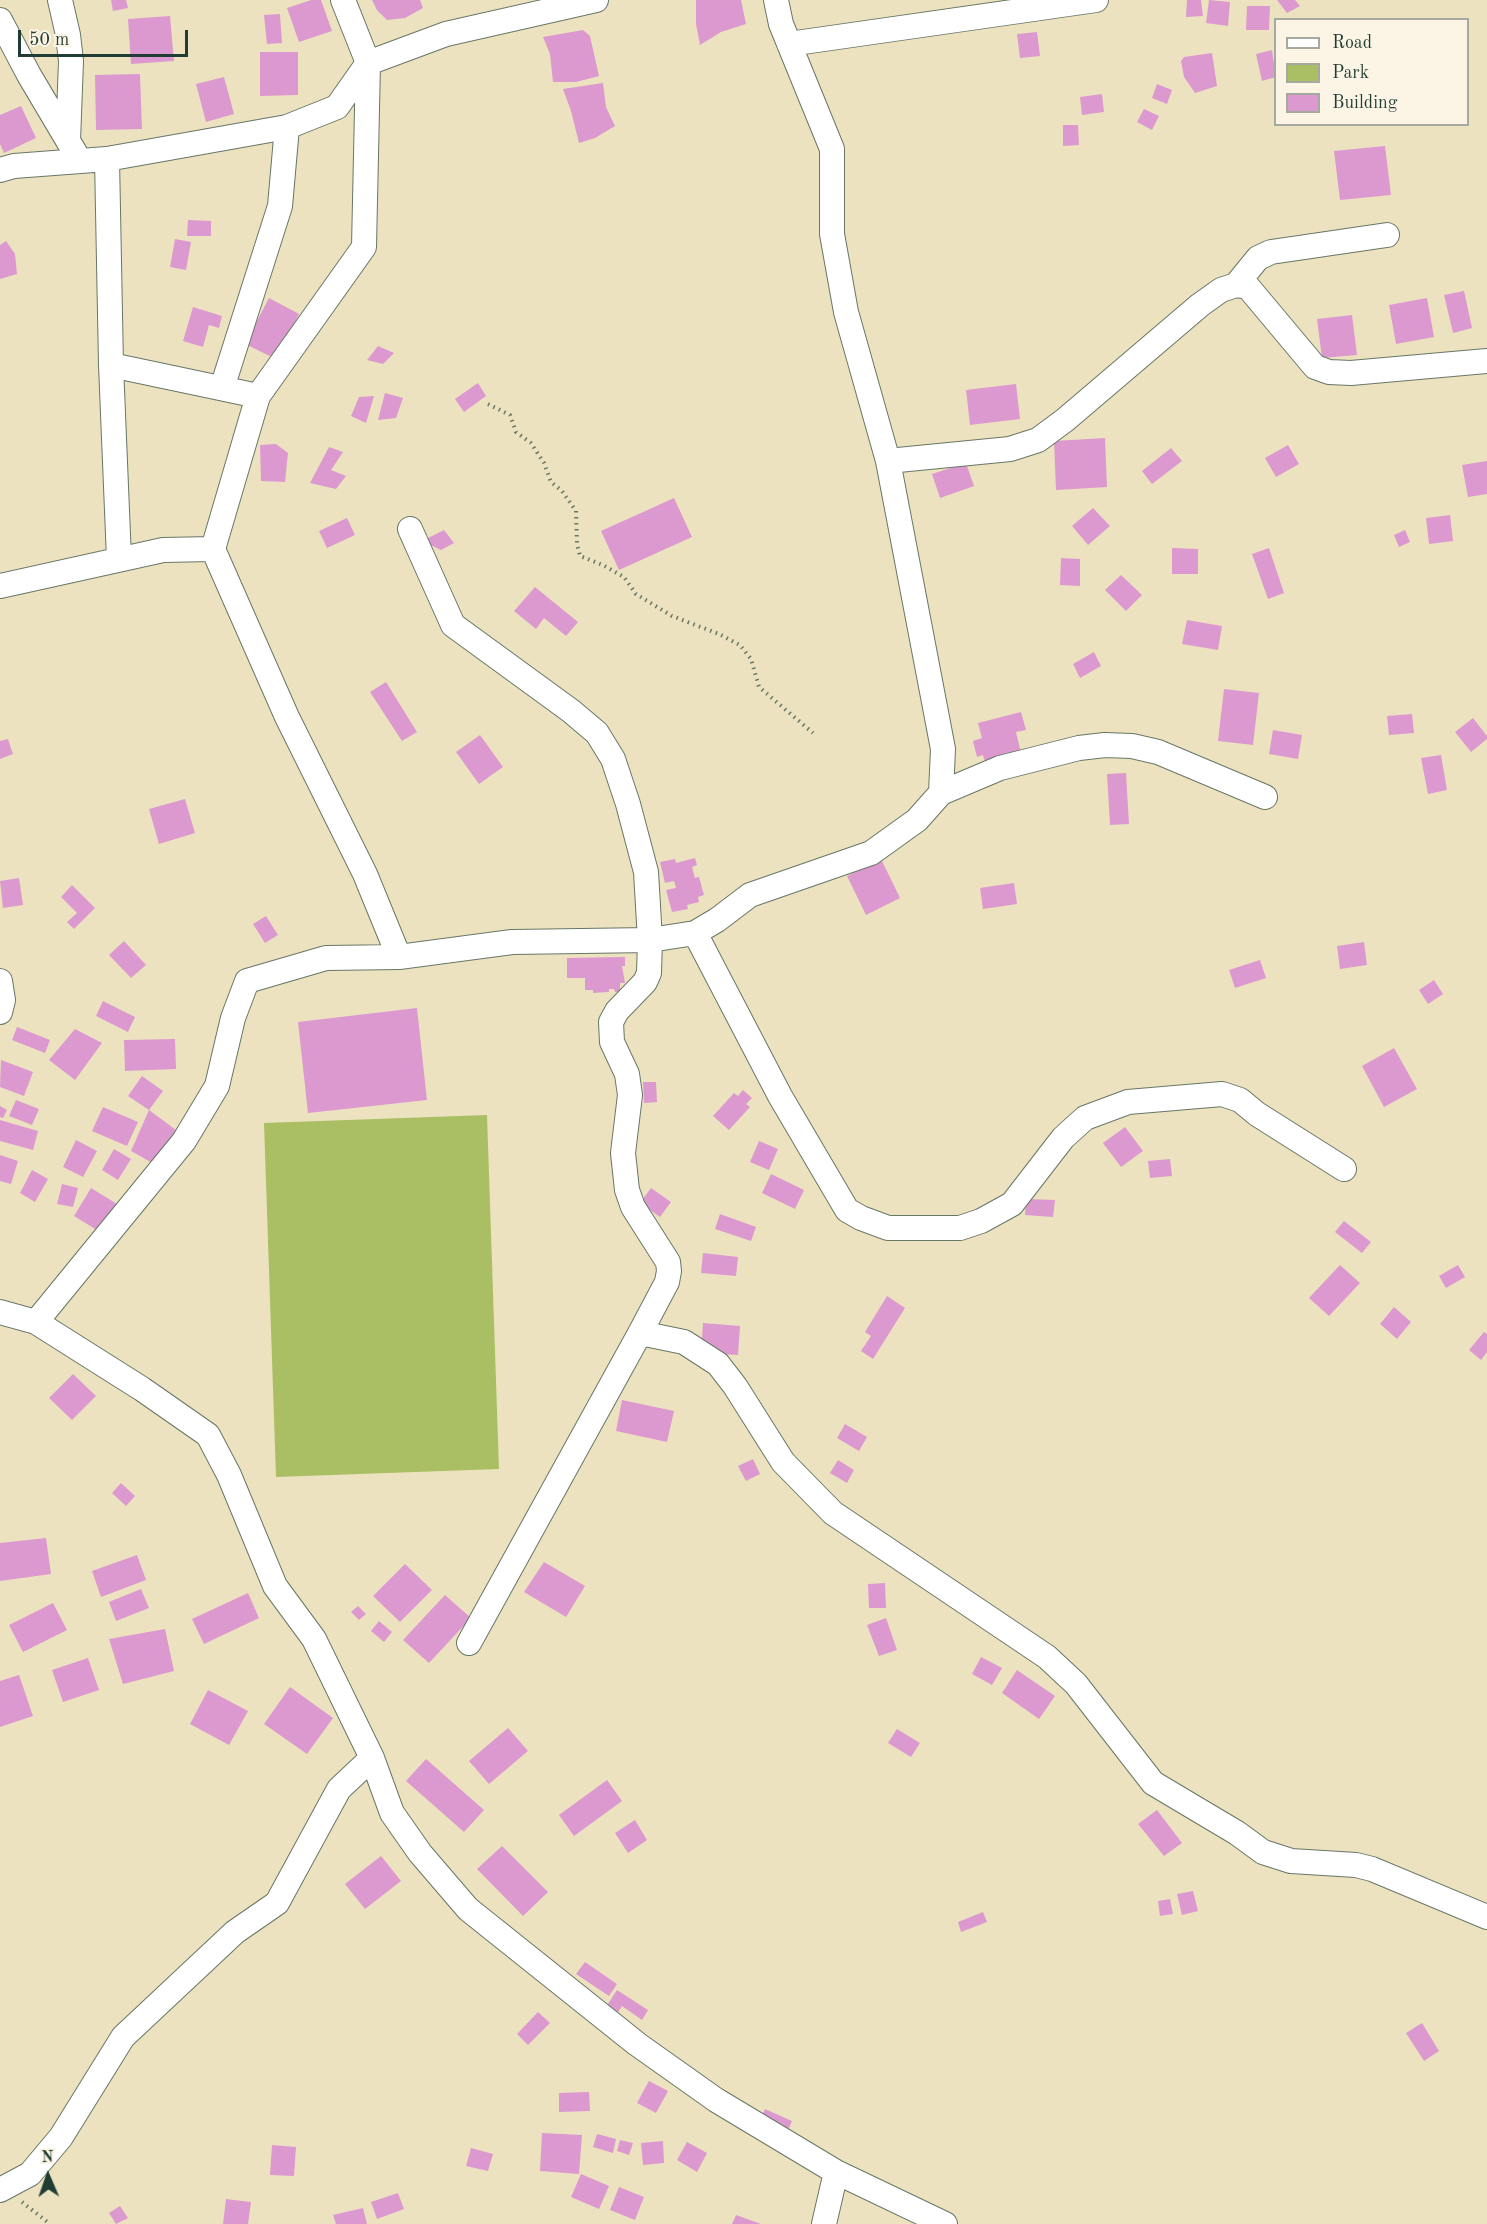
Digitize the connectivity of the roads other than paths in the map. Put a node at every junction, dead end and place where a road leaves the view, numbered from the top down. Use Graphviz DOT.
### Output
graph roads {
  1 [pos="60,0"];
  2 [pos="343,0"];
  3 [pos="596,0"];
  4 [pos="776,0"];
  5 [pos="1096,0"];
  6 [pos="536,7"];
  7 [pos="0,20"];
  8 [pos="789,44"];
  9 [pos="368,63"];
  10 [pos="287,127"];
  11 [pos="74,151"];
  12 [pos="107,159"];
  13 [pos="0,170"];
  14 [pos="1387,235"];
  15 [pos="1236,285"];
  16 [pos="1487,361"];
  17 [pos="111,365"];
  18 [pos="222,388"];
  19 [pos="258,396"];
  20 [pos="888,461"];
  21 [pos="410,529"];
  22 [pos="213,549"];
  23 [pos="118,559"];
  24 [pos="0,586"];
  25 [pos="942,793"];
  26 [pos="1265,797"];
  27 [pos="695,933"];
  28 [pos="650,940"];
  29 [pos="399,957"];
  30 [pos="0,981"];
  31 [pos="0,1012"];
  32 [pos="1344,1169"];
  33 [pos="0,1312"];
  34 [pos="36,1322"];
  35 [pos="640,1334"];
  36 [pos="469,1643"];
  37 [pos="372,1758"];
  38 [pos="1487,1917"];
  39 [pos="836,2172"];
  40 [pos="0,2190"];
  41 [pos="824,2224"];
  42 [pos="945,2224"];
  1 -- 11 [label="street"];
  2 -- 9 [label="street"];
  3 -- 6 [label="street"];
  4 -- 8 [label="street"];
  5 -- 8 [label="street"];
  6 -- 9 [label="street"];
  7 -- 11 [label="street"];
  8 -- 20 [label="street"];
  9 -- 10 [label="street"];
  9 -- 19 [label="street"];
  10 -- 12 [label="street"];
  10 -- 18 [label="street"];
  11 -- 12 [label="street"];
  11 -- 13 [label="street"];
  12 -- 17 [label="street"];
  14 -- 15 [label="street"];
  15 -- 16 [label="street"];
  15 -- 20 [label="street"];
  17 -- 18 [label="street"];
  17 -- 23 [label="street"];
  18 -- 19 [label="street"];
  19 -- 22 [label="street"];
  20 -- 25 [label="street"];
  21 -- 28 [label="street"];
  22 -- 23 [label="street"];
  22 -- 29 [label="street"];
  23 -- 24 [label="street"];
  25 -- 26 [label="street"];
  25 -- 27 [label="street"];
  27 -- 28 [label="street"];
  27 -- 32 [label="street"];
  28 -- 29 [label="street"];
  28 -- 35 [label="street"];
  29 -- 34 [label="street"];
  30 -- 31 [label="street"];
  33 -- 34 [label="street"];
  34 -- 37 [label="street"];
  35 -- 36 [label="street"];
  35 -- 38 [label="street"];
  37 -- 39 [label="street"];
  37 -- 40 [label="street"];
  39 -- 41 [label="street"];
  39 -- 42 [label="street"];
}
